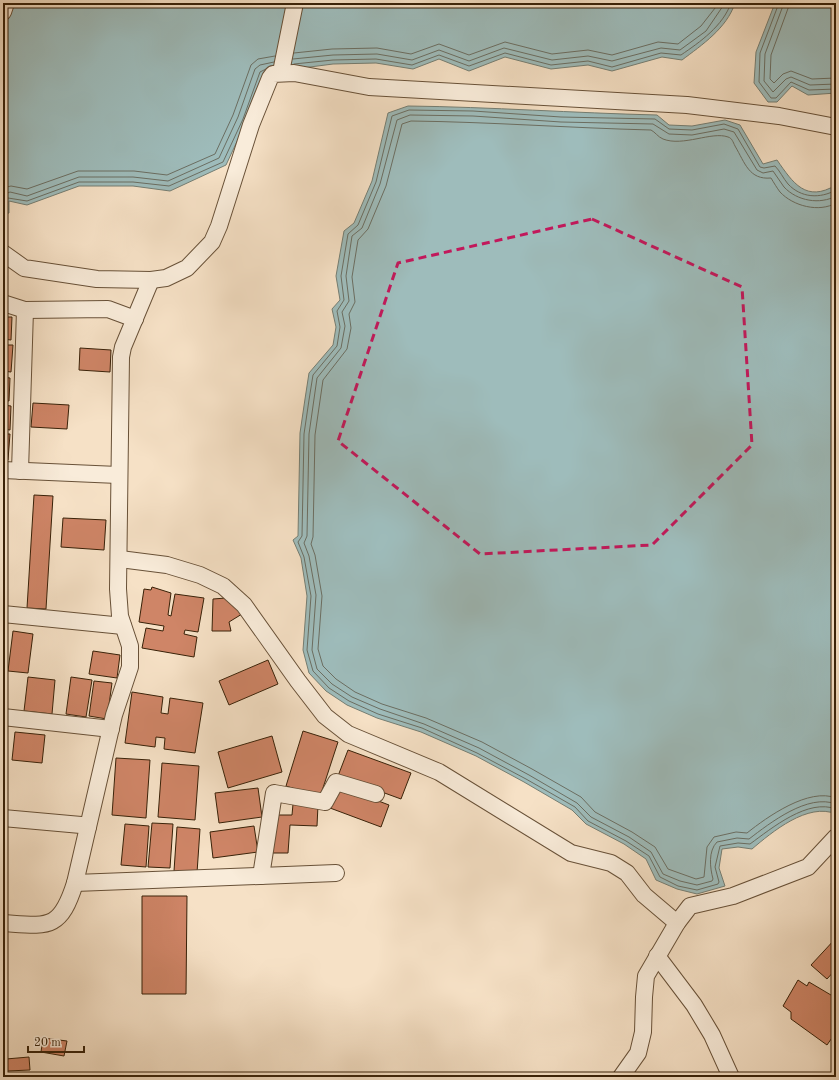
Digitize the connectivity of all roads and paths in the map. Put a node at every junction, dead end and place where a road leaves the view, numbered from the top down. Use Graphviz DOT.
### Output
graph roads {
  1 [pos="6,3"];
  2 [pos="295,3"];
  3 [pos="3,12"];
  4 [pos="281,72"];
  5 [pos="836,127"];
  6 [pos="3,252"];
  7 [pos="151,280"];
  8 [pos="3,303"];
  9 [pos="25,310"];
  10 [pos="135,319"];
  11 [pos="3,470"];
  12 [pos="20,471"];
  13 [pos="118,475"];
  14 [pos="120,559"];
  15 [pos="3,614"];
  16 [pos="123,626"];
  17 [pos="3,717"];
  18 [pos="111,729"];
  19 [pos="376,794"];
  20 [pos="3,818"];
  21 [pos="88,827"];
  22 [pos="836,837"];
  23 [pos="336,872"];
  24 [pos="261,876"];
  25 [pos="76,883"];
  26 [pos="677,923"];
  27 [pos="3,924"];
  28 [pos="657,956"];
  29 [pos="621,1077"];
  30 [pos="731,1077"];
  1 -- 3 [label="street"];
  2 -- 4 [label="street"];
  4 -- 5 [label="street"];
  4 -- 7 [label="street"];
  6 -- 7 [label="street"];
  7 -- 10 [label="street"];
  8 -- 9 [label="street"];
  9 -- 10 [label="street"];
  9 -- 12 [label="street"];
  10 -- 13 [label="street"];
  11 -- 12 [label="street"];
  12 -- 13 [label="street"];
  13 -- 14 [label="street"];
  14 -- 16 [label="street"];
  14 -- 26 [label="street"];
  15 -- 16 [label="street"];
  16 -- 18 [label="street"];
  17 -- 18 [label="street"];
  18 -- 21 [label="street"];
  19 -- 24 [label="street"];
  20 -- 21 [label="street"];
  21 -- 25 [label="street"];
  22 -- 26 [label="street"];
  23 -- 24 [label="street"];
  24 -- 25 [label="street"];
  25 -- 27 [label="street"];
  26 -- 28 [label="street"];
  28 -- 29 [label="street"];
  28 -- 30 [label="street"];
}
